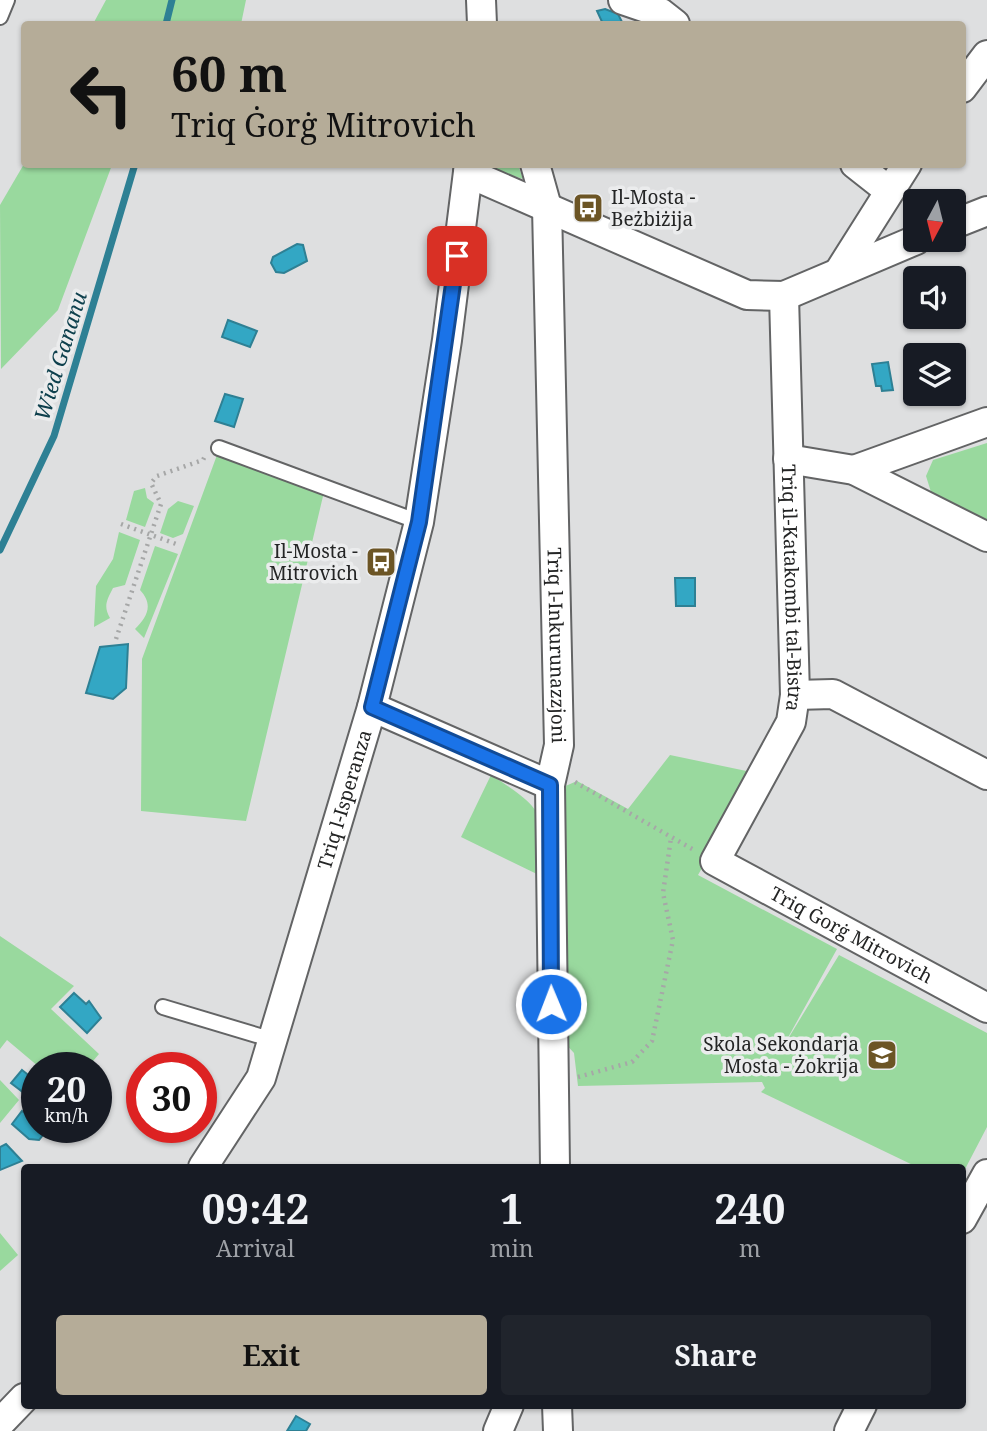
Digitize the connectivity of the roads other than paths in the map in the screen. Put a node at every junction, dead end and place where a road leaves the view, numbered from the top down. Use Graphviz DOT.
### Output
graph roads {
  1 [pos="7,0"];
  2 [pos="623,0"];
  3 [pos="0,17"];
  4 [pos="671,21"];
  5 [pos="987,55"];
  6 [pos="966,84"];
  7 [pos="536,168"];
  8 [pos="860,168"];
  9 [pos="904,168"];
  10 [pos="468,169"];
  11 [pos="888,190"];
  12 [pos="547,207"];
  13 [pos="987,211"];
  14 [pos="966,220"];
  15 [pos="903,245"];
  16 [pos="840,270"];
  17 [pos="784,296"];
  18 [pos="987,422"];
  19 [pos="219,448"];
  20 [pos="788,459"];
  21 [pos="854,470"];
  22 [pos="419,522"];
  23 [pos="987,537"];
  24 [pos="795,695"];
  25 [pos="372,707"];
  26 [pos="987,775"];
  27 [pos="550,785"];
  28 [pos="715,861"];
  29 [pos="163,1007"];
  30 [pos="987,1008"];
  31 [pos="272,1040"];
  32 [pos="205,1164"];
  33 [pos="555,1164"];
  34 [pos="987,1174"];
  35 [pos="966,1212"];
  36 [pos="21,1401"];
  37 [pos="33,1409"];
  38 [pos="507,1409"];
  39 [pos="557,1409"];
  40 [pos="861,1409"];
  41 [pos="0,1423"];
  42 [pos="20,1431"];
  43 [pos="498,1431"];
  44 [pos="558,1431"];
  45 [pos="849,1431"];
  1 -- 3 [label="lane"];
  2 -- 4 [label="street"];
  5 -- 6 [label="street"];
  7 -- 12 [label="street, Triq l-Inkurunazzjoni"];
  8 -- 11 [label="street"];
  9 -- 11 [label="street"];
  10 -- 12 [label="street"];
  10 -- 22 [label="street, Triq l-Isperanza"];
  11 -- 16 [label="street"];
  12 -- 17 [label="street"];
  12 -- 27 [label="street, Triq l-Inkurunazzjoni"];
  13 -- 14 [label="street"];
  15 -- 16 [label="street"];
  16 -- 17 [label="street"];
  17 -- 20 [label="street, Triq il-Katakombi tal-Bistra"];
  18 -- 21 [label="street"];
  19 -- 22 [label="lane"];
  20 -- 21 [label="street"];
  20 -- 24 [label="street, Triq il-Katakombi tal-Bistra"];
  21 -- 23 [label="street"];
  22 -- 25 [label="street, Triq l-Isperanza"];
  24 -- 26 [label="street"];
  24 -- 28 [label="street, Triq il-Katakombi tal-Bistra"];
  25 -- 27 [label="street"];
  25 -- 31 [label="street, Triq l-Isperanza"];
  27 -- 33 [label="street, Triq l-Inkurunazzjoni"];
  28 -- 30 [label="street, Triq Ġorġ Mitrovich"];
  29 -- 31 [label="lane"];
  31 -- 32 [label="street, Triq l-Isperanza"];
  34 -- 35 [label="street"];
  36 -- 41 [label="street"];
  37 -- 42 [label="street"];
  38 -- 43 [label="street"];
  39 -- 44 [label="street"];
  40 -- 45 [label="street"];
}
